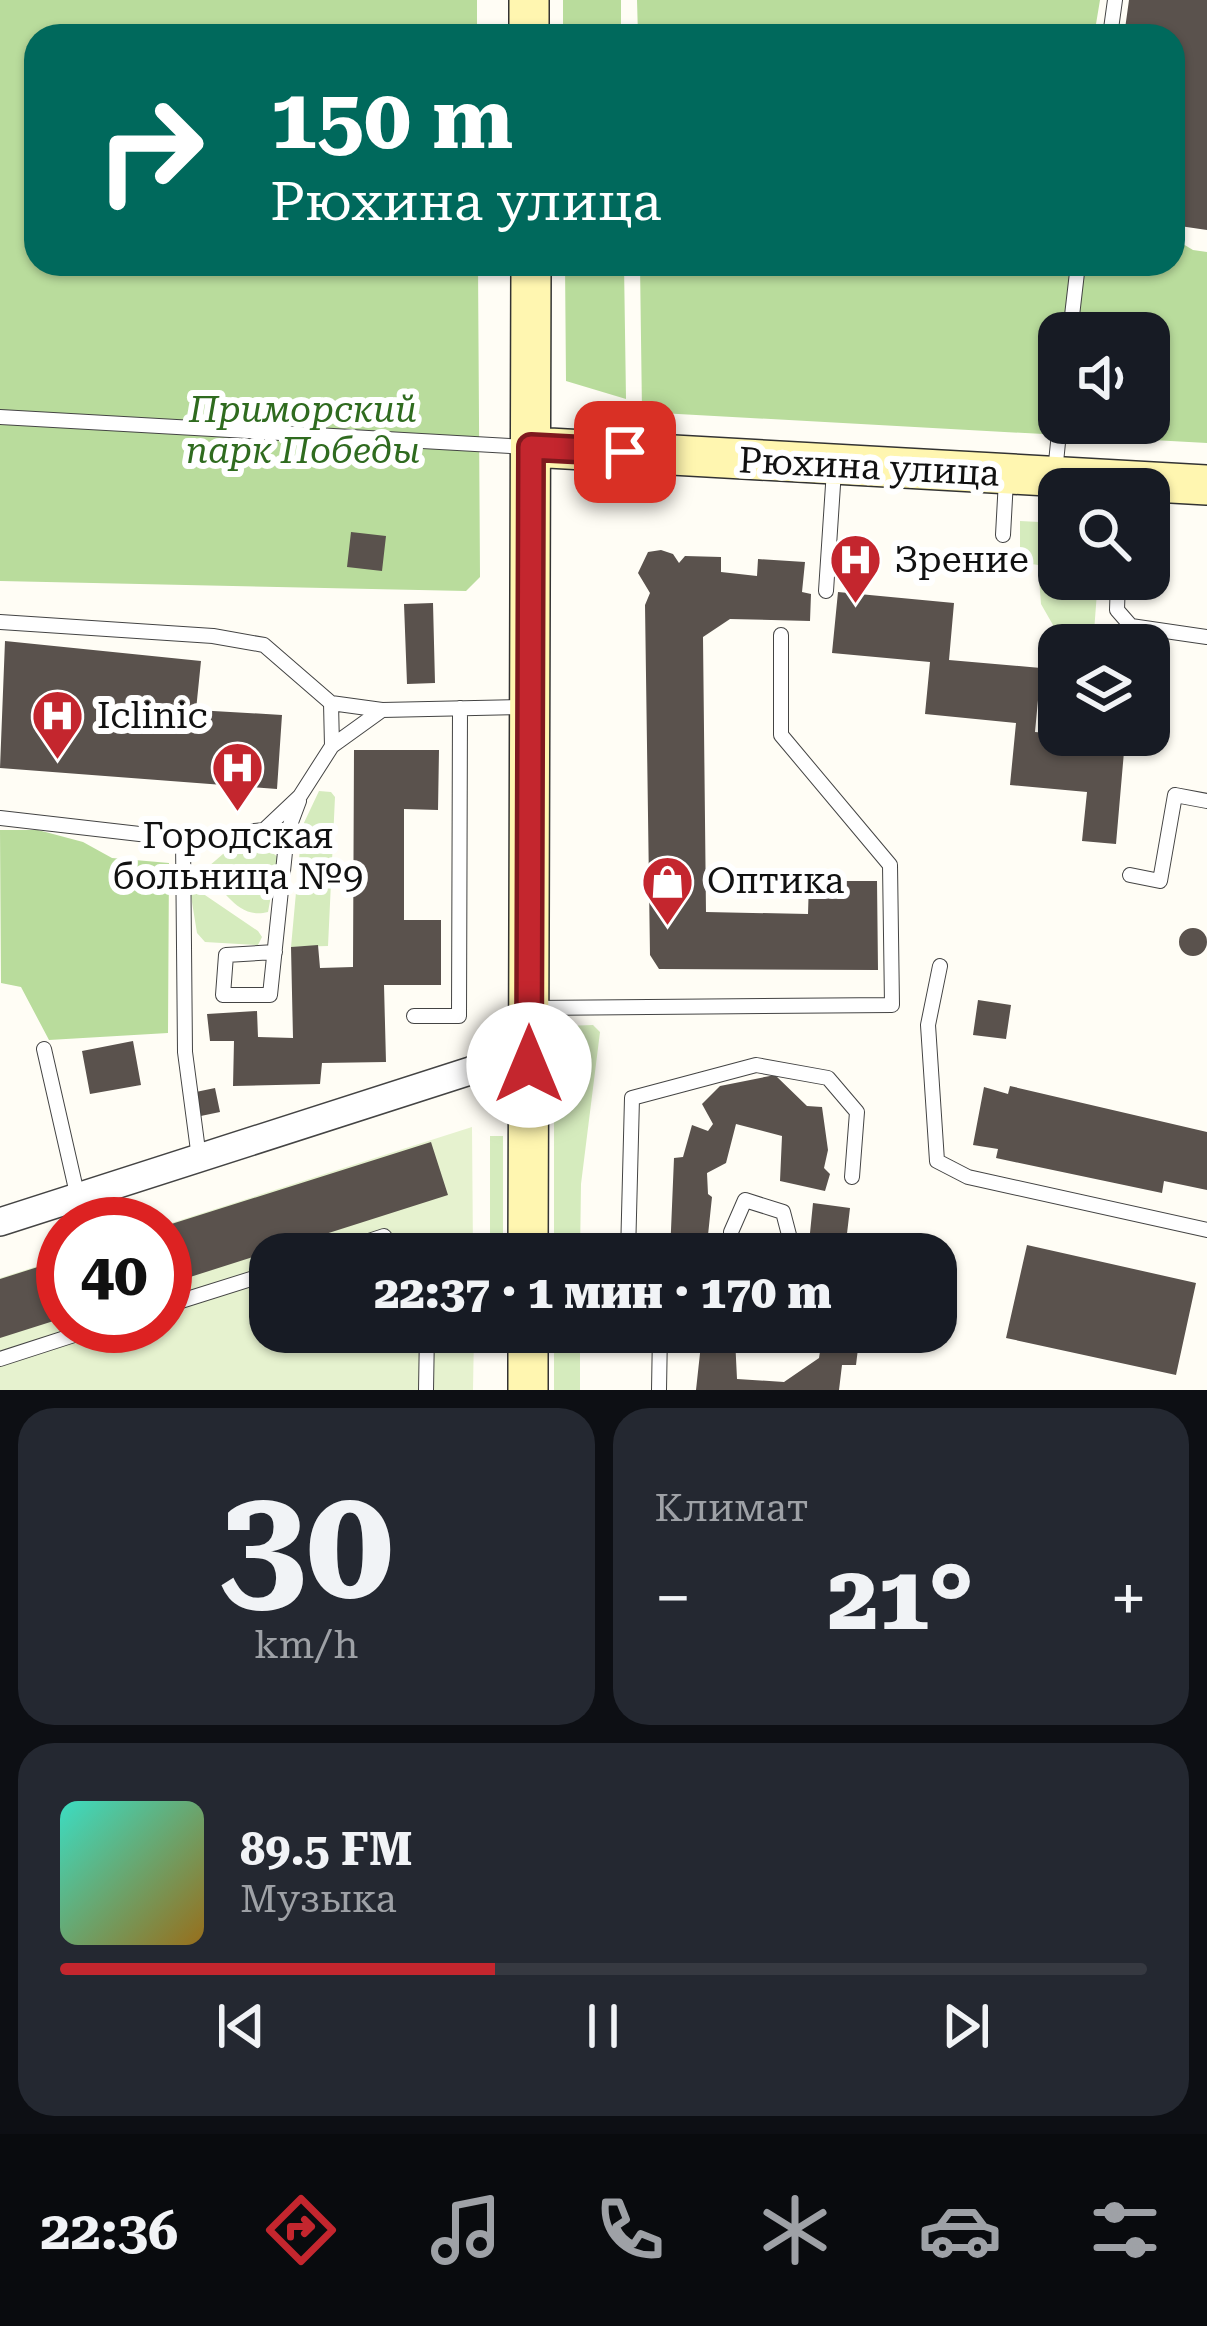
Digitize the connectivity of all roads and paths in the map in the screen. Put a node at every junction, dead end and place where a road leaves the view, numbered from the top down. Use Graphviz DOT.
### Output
graph roads {
  1 [pos="531,276"];
  2 [pos="1077,276"];
  3 [pos="1072,312"];
  4 [pos="0,417"];
  5 [pos="531,447"];
  6 [pos="834,464"];
  7 [pos="1006,475"];
  8 [pos="1038,477"];
  9 [pos="1170,485"];
  10 [pos="1207,485"];
  11 [pos="1003,536"];
  12 [pos="826,591"];
  13 [pos="1117,600"];
  14 [pos="0,622"];
  15 [pos="781,635"];
  16 [pos="1207,637"];
  17 [pos="332,703"];
  18 [pos="530,706"];
  19 [pos="460,708"];
  20 [pos="382,710"];
  21 [pos="332,746"];
  22 [pos="300,796"];
  23 [pos="1207,801"];
  24 [pos="0,818"];
  25 [pos="264,830"];
  26 [pos="287,833"];
  27 [pos="183,839"];
  28 [pos="1130,875"];
  29 [pos="275,952"];
  30 [pos="940,966"];
  31 [pos="529,1008"];
  32 [pos="414,1016"];
  33 [pos="44,1049"];
  34 [pos="529,1065"];
  35 [pos="199,1158"];
  36 [pos="851,1178"];
  37 [pos="78,1197"];
  38 [pos="81,1197"];
  39 [pos="36,1211"];
  40 [pos="0,1222"];
  41 [pos="1207,1230"];
  42 [pos="528,1233"];
  43 [pos="629,1233"];
  44 [pos="731,1233"];
  45 [pos="788,1233"];
  46 [pos="249,1280"];
  47 [pos="192,1298"];
  48 [pos="36,1347"];
  49 [pos="427,1353"];
  50 [pos="528,1353"];
  51 [pos="659,1353"];
  52 [pos="0,1359"];
  53 [pos="426,1390"];
  54 [pos="528,1390"];
  55 [pos="658,1390"];
  1 -- 5 [label="street"];
  2 -- 3 [label="lane"];
  4 -- 5 [label="lane"];
  5 -- 6 [label="street, Рюхина улица"];
  5 -- 18 [label="street"];
  6 -- 7 [label="street, Рюхина улица"];
  6 -- 12 [label="lane"];
  7 -- 8 [label="street, Рюхина улица"];
  7 -- 11 [label="lane"];
  9 -- 10 [label="street, Рюхина улица"];
  13 -- 16 [label="lane"];
  14 -- 17 [label="lane"];
  15 -- 31 [label="lane"];
  17 -- 20 [label="lane"];
  17 -- 21 [label="lane"];
  18 -- 19 [label="lane"];
  18 -- 31 [label="street"];
  19 -- 20 [label="lane"];
  19 -- 32 [label="lane"];
  20 -- 21 [label="lane"];
  21 -- 22 [label="lane"];
  22 -- 25 [label="lane"];
  22 -- 26 [label="lane"];
  23 -- 28 [label="lane"];
  24 -- 27 [label="lane"];
  25 -- 26 [label="lane"];
  25 -- 27 [label="lane"];
  26 -- 29 [label="lane"];
  27 -- 35 [label="lane"];
  29 -- 29 [label="lane"];
  30 -- 41 [label="lane"];
  31 -- 34 [label="street"];
  33 -- 37 [label="lane"];
  34 -- 35 [label="street"];
  34 -- 42 [label="street"];
  35 -- 38 [label="street"];
  36 -- 43 [label="lane"];
  39 -- 40 [label="street"];
  44 -- 45 [label="lane"];
  46 -- 47 [label="lane"];
  48 -- 52 [label="lane"];
  49 -- 53 [label="lane"];
  50 -- 54 [label="street"];
  51 -- 55 [label="lane"];
}
